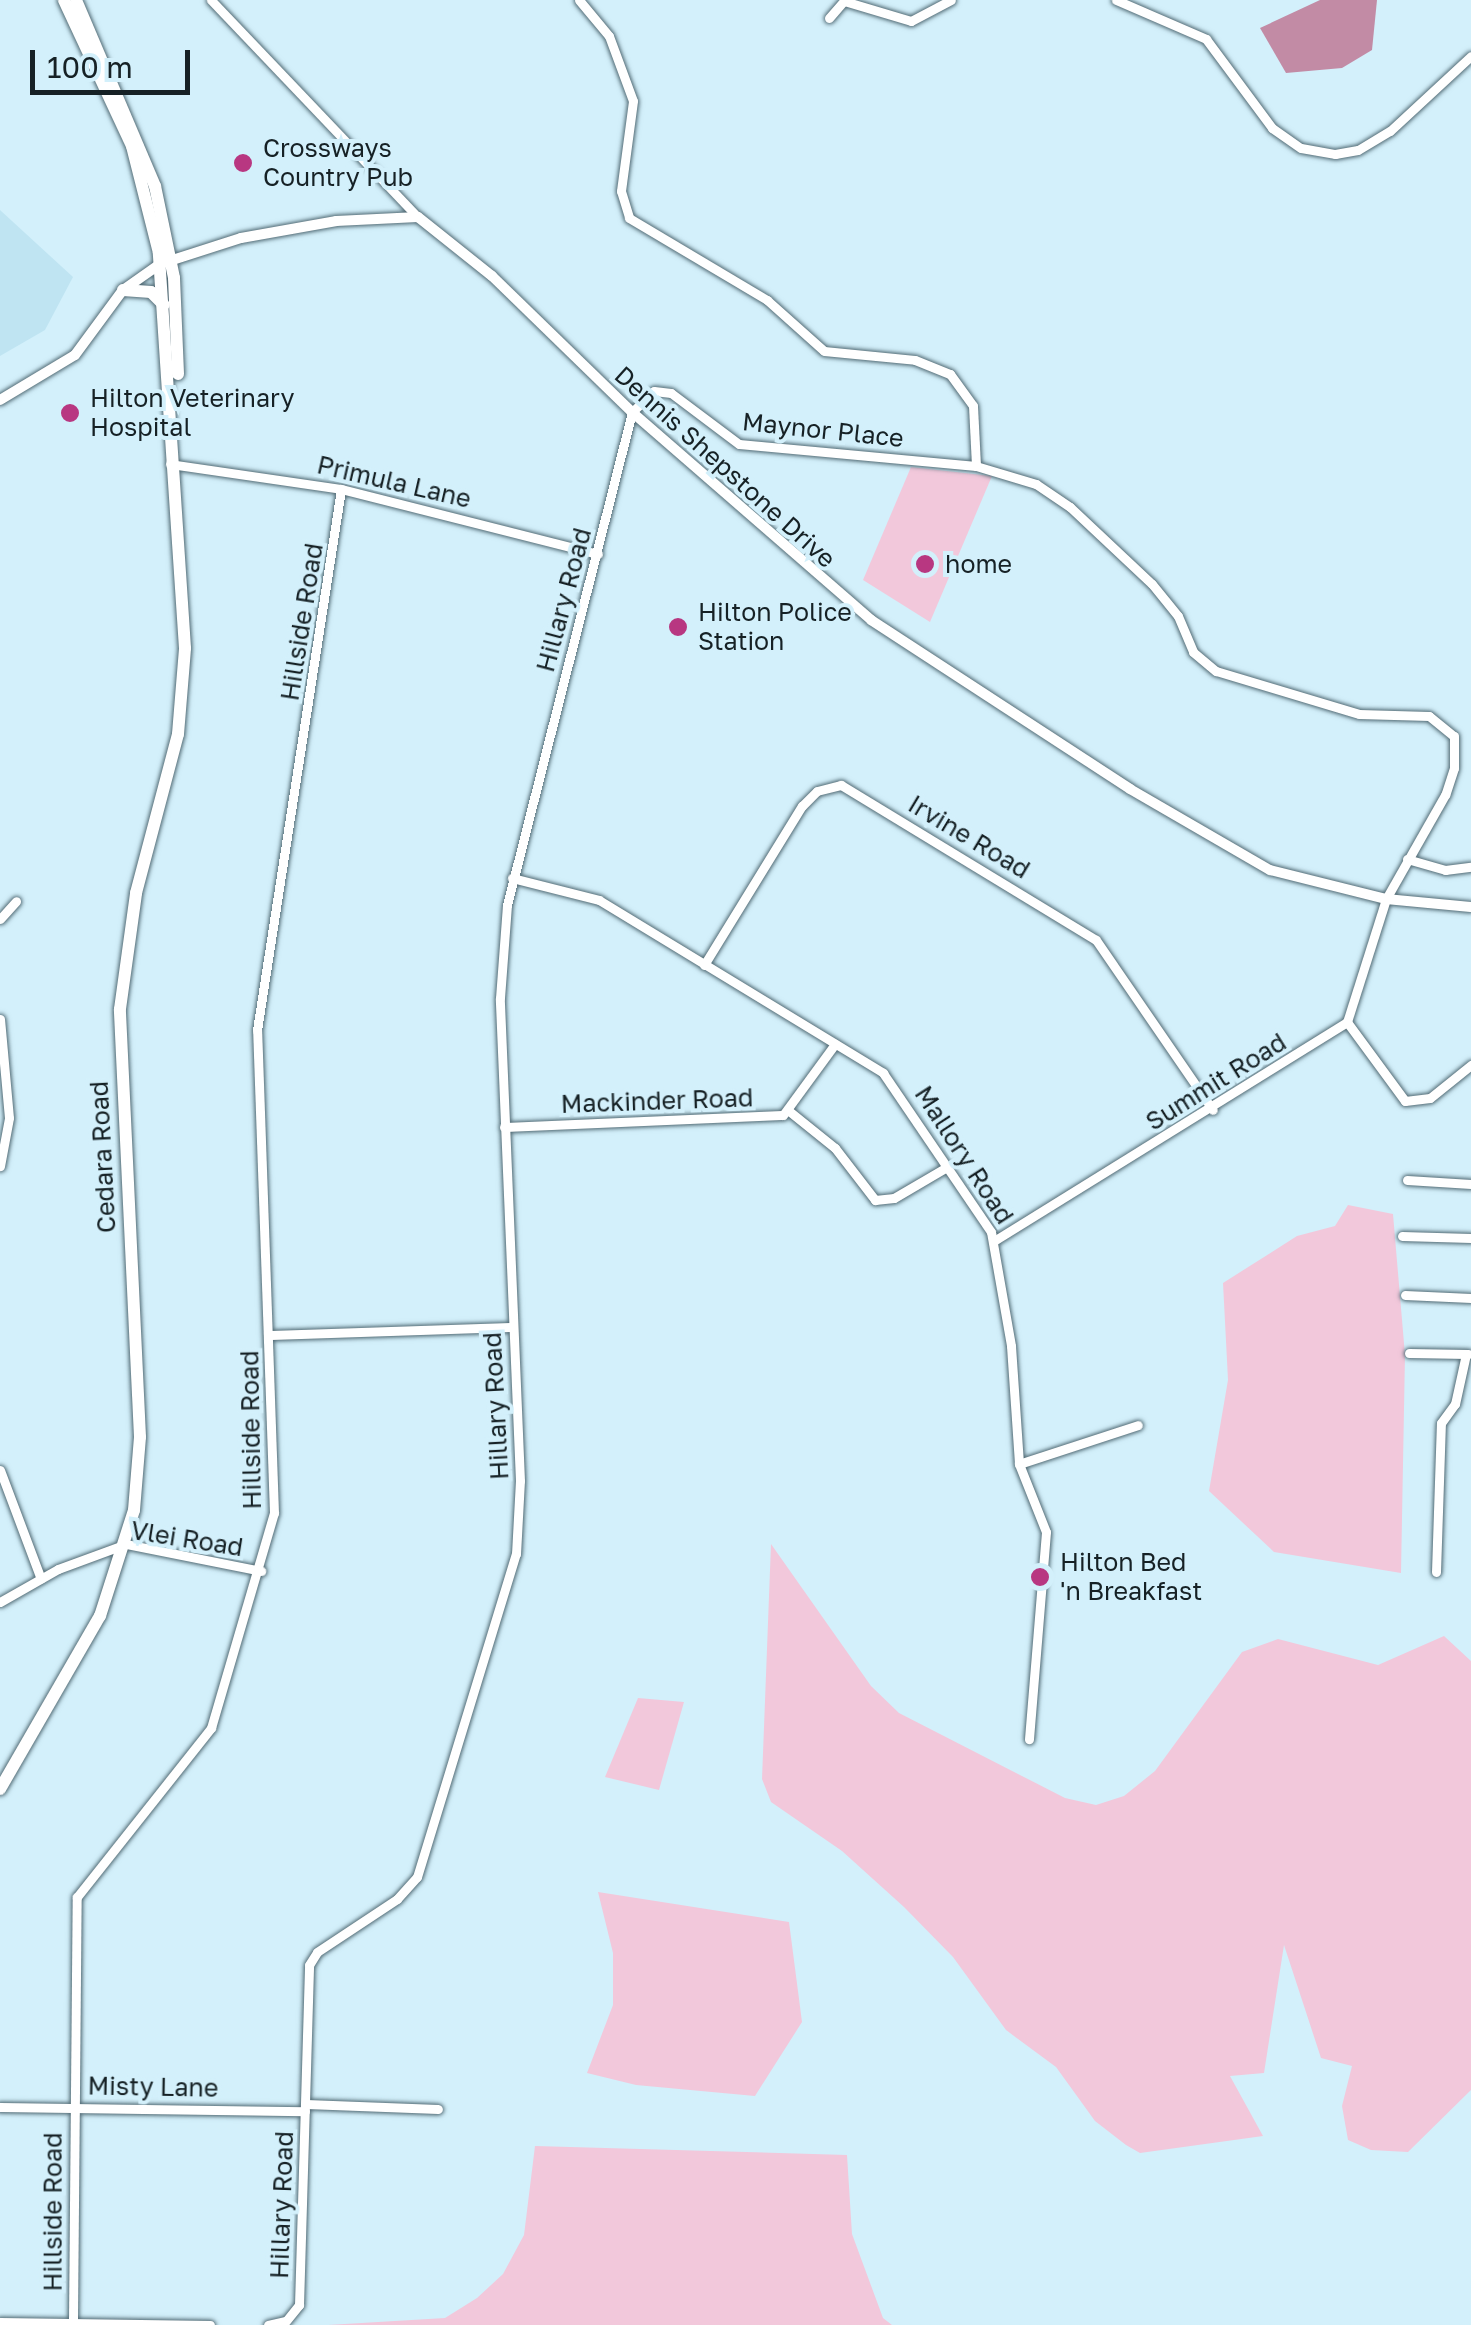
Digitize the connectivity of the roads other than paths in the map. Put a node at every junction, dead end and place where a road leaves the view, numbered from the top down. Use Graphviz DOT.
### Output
graph roads {
  1 [pos="64,0"];
  2 [pos="76,0"];
  3 [pos="211,0"];
  4 [pos="579,0"];
  5 [pos="951,0"];
  6 [pos="1116,0"];
  7 [pos="829,18"];
  8 [pos="1471,56"];
  9 [pos="418,218"];
  10 [pos="165,262"];
  11 [pos="123,290"];
  12 [pos="166,307"];
  13 [pos="0,400"];
  14 [pos="632,412"];
  15 [pos="174,464"];
  16 [pos="976,466"];
  17 [pos="341,489"];
  18 [pos="598,554"];
  19 [pos="1407,859"];
  20 [pos="1471,867"];
  21 [pos="512,878"];
  22 [pos="1386,899"];
  23 [pos="16,900"];
  24 [pos="1471,906"];
  25 [pos="0,919"];
  26 [pos="704,965"];
  27 [pos="0,1019"];
  28 [pos="1347,1022"];
  29 [pos="835,1044"];
  30 [pos="1471,1064"];
  31 [pos="1213,1110"];
  32 [pos="789,1112"];
  33 [pos="504,1127"];
  34 [pos="0,1166"];
  35 [pos="947,1166"];
  36 [pos="1407,1180"];
  37 [pos="1471,1184"];
  38 [pos="1402,1236"];
  39 [pos="1471,1238"];
  40 [pos="996,1240"];
  41 [pos="1406,1295"];
  42 [pos="1471,1298"];
  43 [pos="513,1327"];
  44 [pos="268,1336"];
  45 [pos="1410,1353"];
  46 [pos="1469,1354"];
  47 [pos="1138,1425"];
  48 [pos="1019,1464"];
  49 [pos="0,1470"];
  50 [pos="126,1544"];
  51 [pos="261,1571"];
  52 [pos="1436,1572"];
  53 [pos="41,1579"];
  54 [pos="0,1602"];
  55 [pos="1028,1740"];
  56 [pos="0,1789"];
  57 [pos="72,2105"];
  58 [pos="0,2107"];
  59 [pos="306,2108"];
  60 [pos="438,2109"];
  61 [pos="73,2320"];
  62 [pos="0,2322"];
  63 [pos="210,2325"];
  64 [pos="268,2325"];
  1 -- 10 [label="main road"];
  2 -- 10 [label="main road"];
  3 -- 9 [label="street"];
  4 -- 16 [label="street"];
  5 -- 7 [label="street"];
  6 -- 8 [label="street"];
  9 -- 10 [label="street"];
  9 -- 14 [label="street, Dennis Shepstone Drive"];
  10 -- 11 [label="street"];
  10 -- 12 [label="main road, Cedara Road"];
  10 -- 15 [label="main road, Cedara Road"];
  11 -- 12 [label="main road"];
  11 -- 13 [label="street"];
  12 -- 15 [label="main road, Cedara Road"];
  14 -- 16 [label="street, Maynor Place"];
  14 -- 18 [label="street, Hillary Road"];
  14 -- 22 [label="street, Dennis Shepstone Drive"];
  15 -- 17 [label="street, Primula Lane"];
  15 -- 50 [label="main road, Cedara Road"];
  16 -- 19 [label="street"];
  17 -- 18 [label="street, Primula Lane"];
  17 -- 44 [label="street, Hillside Road"];
  18 -- 21 [label="street, Hillary Road"];
  19 -- 20 [label="street"];
  19 -- 22 [label="street"];
  21 -- 26 [label="street, Mallory Road"];
  21 -- 33 [label="street, Hillary Road"];
  22 -- 24 [label="street, Dennis Shepstone Drive"];
  22 -- 28 [label="street"];
  23 -- 25 [label="street"];
  26 -- 29 [label="street, Mallory Road"];
  26 -- 31 [label="street, Irvine Road"];
  27 -- 34 [label="street"];
  28 -- 30 [label="street"];
  28 -- 31 [label="street, Summit Road"];
  29 -- 32 [label="street, Mackinder Road"];
  29 -- 35 [label="street, Mallory Road"];
  31 -- 40 [label="street, Summit Road"];
  32 -- 33 [label="street, Mackinder Road"];
  32 -- 35 [label="street"];
  33 -- 43 [label="street, Hillary Road"];
  35 -- 40 [label="street, Mallory Road"];
  36 -- 37 [label="street"];
  38 -- 39 [label="street"];
  40 -- 48 [label="street, Mallory Road"];
  41 -- 42 [label="street"];
  43 -- 44 [label="street"];
  43 -- 59 [label="street, Hillary Road"];
  44 -- 51 [label="street, Hillside Road"];
  45 -- 46 [label="street"];
  46 -- 52 [label="street"];
  47 -- 48 [label="street"];
  48 -- 55 [label="street, Mallory Road"];
  49 -- 53 [label="street"];
  50 -- 51 [label="street, Vlei Road"];
  50 -- 53 [label="street, Vlei Road"];
  50 -- 56 [label="main road, Cedara Road"];
  51 -- 57 [label="street, Hillside Road"];
  53 -- 54 [label="street, Vlei Road"];
  57 -- 58 [label="street, Misty Lane"];
  57 -- 59 [label="street, Misty Lane"];
  57 -- 61 [label="street, Hillside Road"];
  59 -- 60 [label="street, Misty Lane"];
  59 -- 64 [label="street, Hillary Road"];
  61 -- 62 [label="street"];
  61 -- 63 [label="street"];
}
